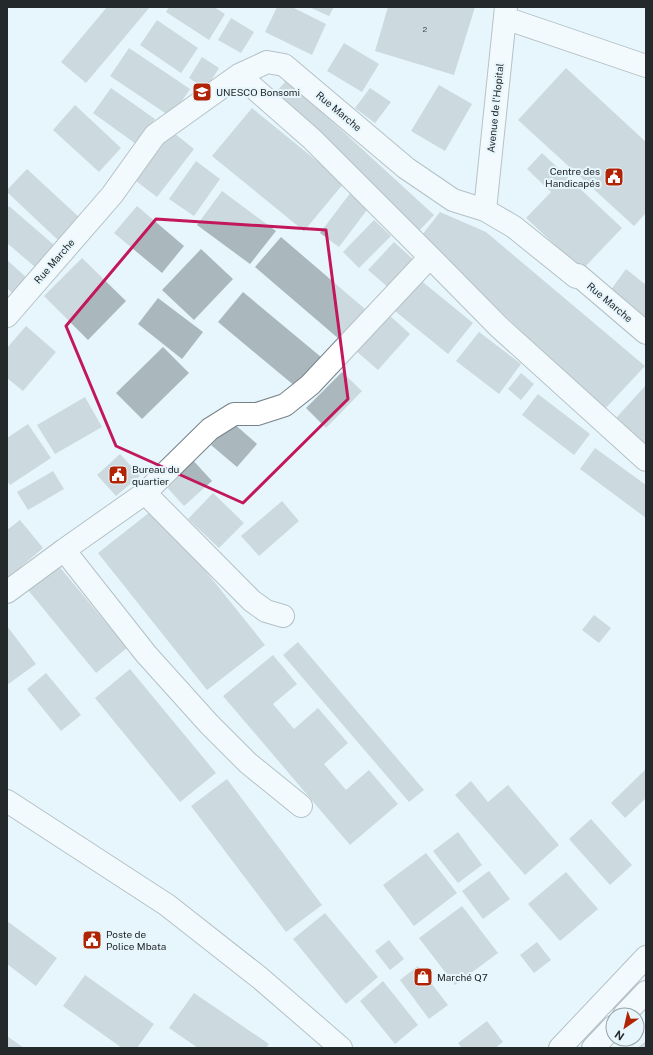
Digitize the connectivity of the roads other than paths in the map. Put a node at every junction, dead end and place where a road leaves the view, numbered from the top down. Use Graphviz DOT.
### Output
graph roads {
  1 [pos="505,12"];
  2 [pos="646,66"];
  3 [pos="239,75"];
  4 [pos="485,210"];
  5 [pos="430,256"];
  6 [pos="7,316"];
  7 [pos="646,333"];
  8 [pos="646,460"];
  9 [pos="145,493"];
  10 [pos="64,550"];
  11 [pos="7,592"];
  12 [pos="283,616"];
  13 [pos="7,801"];
  14 [pos="301,806"];
  15 [pos="646,957"];
  16 [pos="646,992"];
  17 [pos="632,1007"];
  18 [pos="605,1035"];
  19 [pos="341,1048"];
  20 [pos="560,1048"];
  21 [pos="593,1048"];
  1 -- 2 [label="street"];
  1 -- 4 [label="street, Avenue de l'Hopital"];
  3 -- 4 [label="street, Rue Marche"];
  3 -- 5 [label="street"];
  3 -- 6 [label="street, Rue Marche"];
  4 -- 7 [label="street, Rue Marche"];
  5 -- 8 [label="street"];
  5 -- 9 [label="street"];
  9 -- 10 [label="street"];
  9 -- 12 [label="street"];
  10 -- 11 [label="street"];
  10 -- 14 [label="street"];
  13 -- 19 [label="street"];
  15 -- 20 [label="street"];
  16 -- 17 [label="street"];
  18 -- 21 [label="street"];
}
